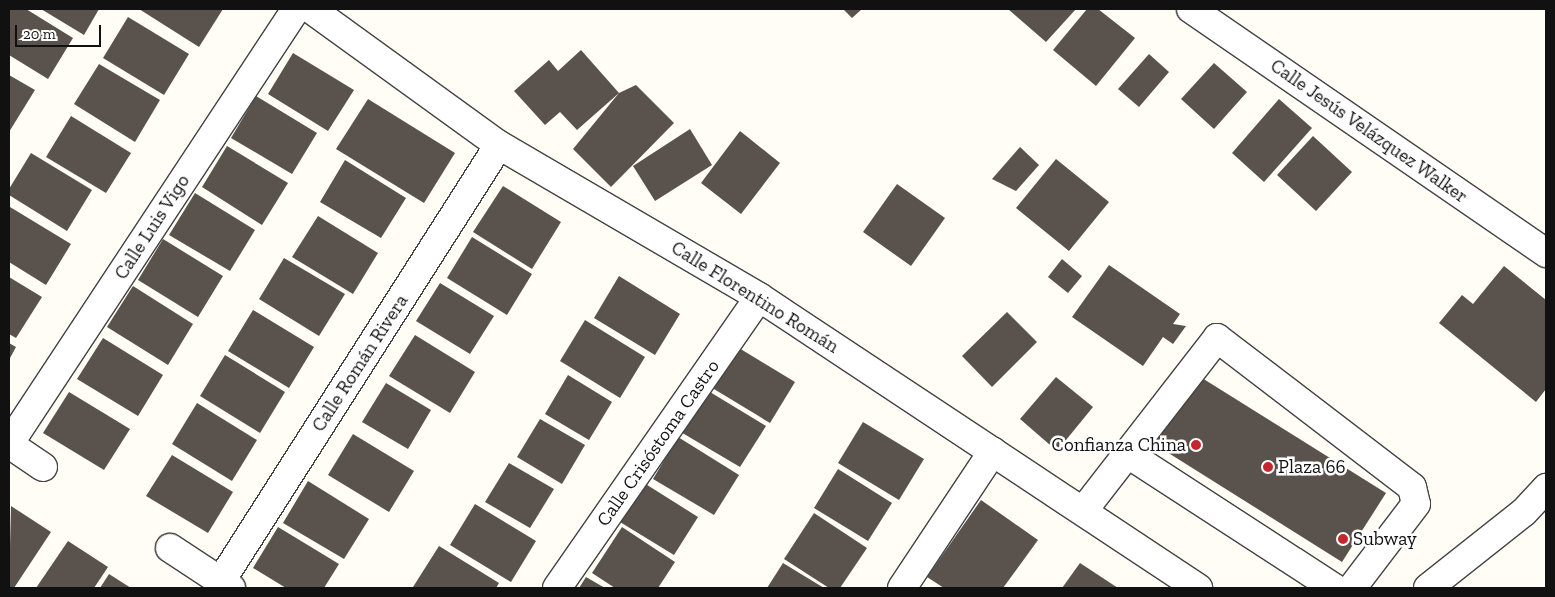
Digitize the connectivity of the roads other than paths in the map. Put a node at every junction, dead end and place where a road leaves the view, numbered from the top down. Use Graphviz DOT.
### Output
graph roads {
  1 [pos="296,9"];
  2 [pos="311,9"];
  3 [pos="1192,9"];
  4 [pos="499,145"];
  5 [pos="1546,253"];
  6 [pos="759,297"];
  7 [pos="9,444"];
  8 [pos="993,451"];
  9 [pos="1128,454"];
  10 [pos="43,468"];
  11 [pos="1546,488"];
  12 [pos="1082,511"];
  13 [pos="170,548"];
  14 [pos="226,584"];
  15 [pos="557,588"];
  16 [pos="902,588"];
  17 [pos="1198,588"];
  18 [pos="1334,588"];
  19 [pos="1352,588"];
  20 [pos="1428,588"];
  1 -- 7 [label="street, Calle Luis Vigo"];
  2 -- 4 [label="street, Calle Florentino Román"];
  3 -- 5 [label="street, Calle Jesús Velázquez Walker"];
  4 -- 6 [label="street, Calle Florentino Román"];
  4 -- 14 [label="street, Calle Román Rivera"];
  6 -- 8 [label="street, Calle Florentino Román"];
  6 -- 15 [label="street, Calle Crisóstoma Castro"];
  7 -- 10 [label="street"];
  8 -- 12 [label="street, Calle Florentino Román"];
  8 -- 16 [label="street"];
  9 -- 12 [label="street"];
  9 -- 18 [label="street"];
  9 -- 19 [label="street"];
  11 -- 20 [label="street"];
  12 -- 17 [label="street, Calle Florentino Román"];
  13 -- 14 [label="street"];
}
